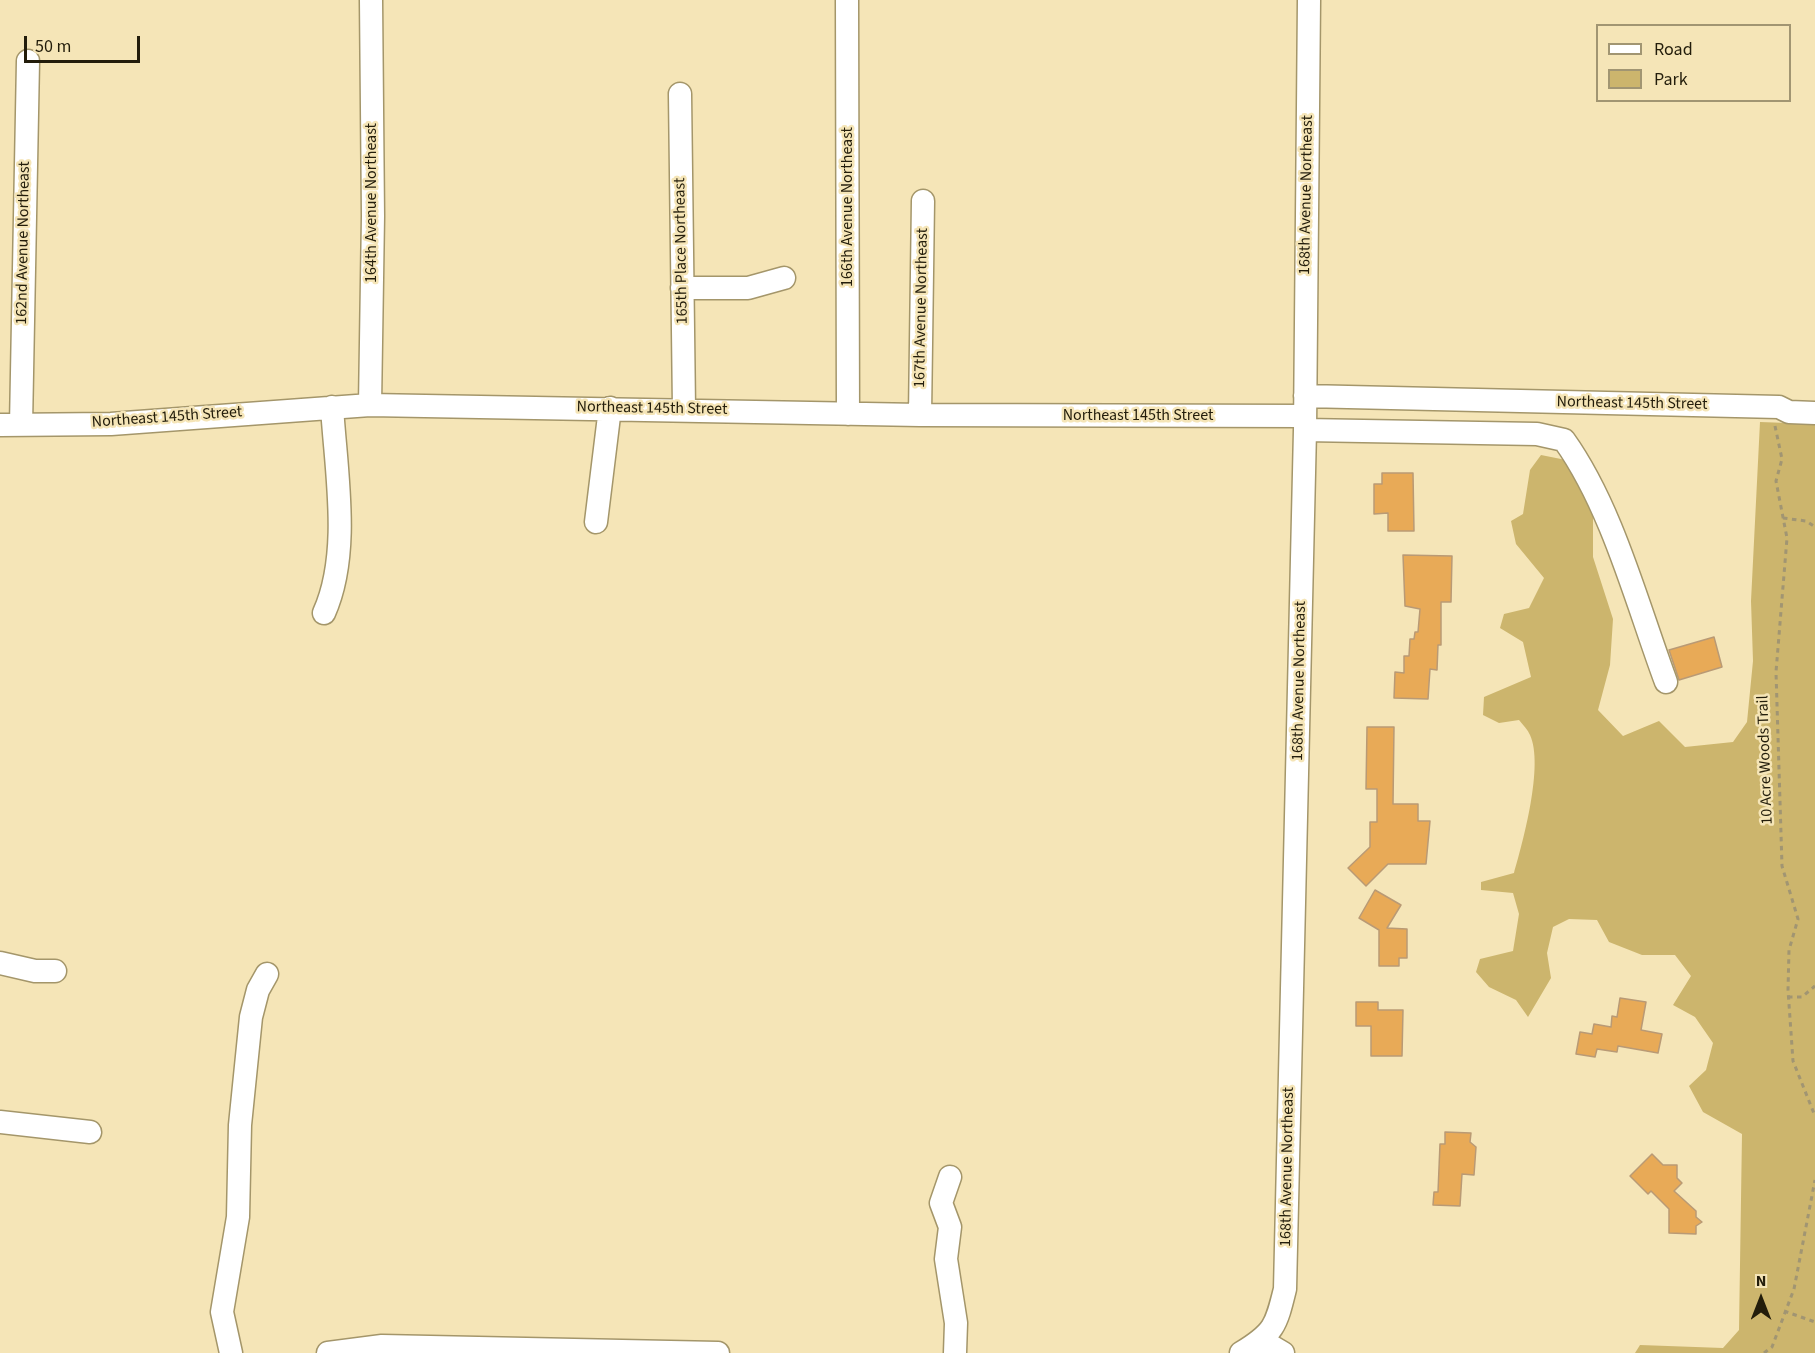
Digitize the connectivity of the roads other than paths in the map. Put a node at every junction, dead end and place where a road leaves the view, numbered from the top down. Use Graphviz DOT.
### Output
graph roads {
  1 [pos="371,0"];
  2 [pos="847,0"];
  3 [pos="1309,0"];
  4 [pos="28,61"];
  5 [pos="680,94"];
  6 [pos="923,201"];
  7 [pos="784,278"];
  8 [pos="682,288"];
  9 [pos="1815,403"];
  10 [pos="370,405"];
  11 [pos="332,407"];
  12 [pos="1774,407"];
  13 [pos="610,408"];
  14 [pos="684,409"];
  15 [pos="1815,413"];
  16 [pos="848,414"];
  17 [pos="1305,414"];
  18 [pos="920,415"];
  19 [pos="10,425"];
  20 [pos="596,522"];
  21 [pos="324,613"];
  22 [pos="1666,682"];
  23 [pos="0,963"];
  24 [pos="55,971"];
  25 [pos="267,974"];
  26 [pos="0,1122"];
  27 [pos="90,1132"];
  28 [pos="950,1177"];
  29 [pos="1265,1347"];
  30 [pos="578,1351"];
  31 [pos="231,1353"];
  32 [pos="328,1353"];
  33 [pos="718,1353"];
  34 [pos="955,1353"];
  35 [pos="1241,1353"];
  36 [pos="1283,1353"];
  1 -- 10 [label="street, 164th Avenue Northeast"];
  2 -- 16 [label="street, 166th Avenue Northeast"];
  3 -- 17 [label="street, 168th Avenue Northeast"];
  4 -- 19 [label="street, 162nd Avenue Northeast"];
  5 -- 8 [label="street, 165th Place Northeast"];
  6 -- 18 [label="street, 167th Avenue Northeast"];
  7 -- 8 [label="street"];
  8 -- 14 [label="street, 165th Place Northeast"];
  9 -- 12 [label="street, Northeast 145th Street"];
  10 -- 11 [label="street, Northeast 145th Street"];
  10 -- 13 [label="street, Northeast 145th Street"];
  11 -- 19 [label="street, Northeast 145th Street"];
  11 -- 21 [label="street"];
  12 -- 15 [label="street, Northeast 145th Street"];
  12 -- 17 [label="street, Northeast 145th Street"];
  13 -- 14 [label="street, Northeast 145th Street"];
  13 -- 20 [label="street"];
  14 -- 16 [label="street, Northeast 145th Street"];
  16 -- 18 [label="street, Northeast 145th Street"];
  17 -- 18 [label="street, Northeast 145th Street"];
  17 -- 22 [label="street"];
  17 -- 29 [label="street, 168th Avenue Northeast"];
  23 -- 24 [label="street"];
  25 -- 31 [label="street"];
  26 -- 27 [label="street"];
  28 -- 34 [label="street"];
  29 -- 35 [label="street"];
  29 -- 36 [label="street"];
  30 -- 32 [label="street"];
  30 -- 33 [label="street"];
}
